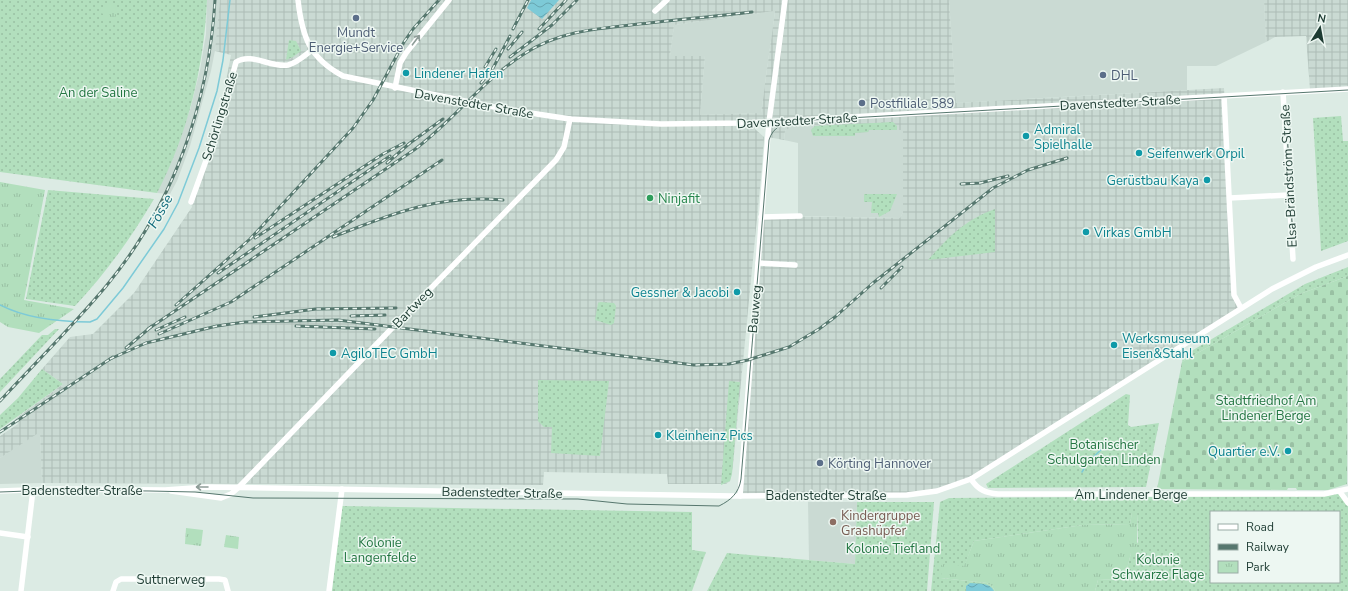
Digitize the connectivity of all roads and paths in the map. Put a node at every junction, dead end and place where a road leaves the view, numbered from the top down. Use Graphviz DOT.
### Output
graph roads {
  1 [pos="298,0"];
  2 [pos="449,0"];
  3 [pos="667,0"];
  4 [pos="785,0"];
  5 [pos="655,11"];
  6 [pos="312,50"];
  7 [pos="395,88"];
  8 [pos="1348,89"];
  9 [pos="1283,92"];
  10 [pos="1224,96"];
  11 [pos="570,118"];
  12 [pos="770,122"];
  13 [pos="1288,196"];
  14 [pos="1230,198"];
  15 [pos="191,202"];
  16 [pos="800,216"];
  17 [pos="761,217"];
  18 [pos="1348,255"];
  19 [pos="1293,259"];
  20 [pos="758,263"];
  21 [pos="795,265"];
  22 [pos="1241,308"];
  23 [pos="971,479"];
  24 [pos="239,488"];
  25 [pos="342,489"];
  26 [pos="34,490"];
  27 [pos="165,490"];
  28 [pos="1345,490"];
  29 [pos="0,491"];
  30 [pos="740,496"];
  31 [pos="1348,503"];
  32 [pos="0,533"];
  33 [pos="28,537"];
  34 [pos="21,591"];
  35 [pos="113,591"];
  36 [pos="228,591"];
  37 [pos="330,591"];
  1 -- 6 [label="street, Davenstedter Straße"];
  7 -- 2 [label="street, one-way"];
  3 -- 5 [label="street"];
  4 -- 12 [label="street, Bauweg"];
  6 -- 7 [label="street, Davenstedter Straße"];
  6 -- 15 [label="street, Schörlingstraße"];
  7 -- 11 [label="street, Davenstedter Straße"];
  8 -- 9 [label="street, Davenstedter Straße"];
  9 -- 10 [label="street, Davenstedter Straße"];
  9 -- 13 [label="street, Elsa-Brändström-Straße"];
  10 -- 12 [label="street, Davenstedter Straße"];
  10 -- 14 [label="street"];
  11 -- 12 [label="street, Davenstedter Straße"];
  11 -- 24 [label="street, Bartweg"];
  12 -- 17 [label="street, Bauweg"];
  13 -- 14 [label="street"];
  13 -- 19 [label="street, Elsa-Brändström-Straße"];
  14 -- 22 [label="street"];
  16 -- 17 [label="street"];
  17 -- 20 [label="street, Bauweg"];
  18 -- 22 [label="street, Badenstedter Straße"];
  20 -- 21 [label="street"];
  20 -- 30 [label="street, Bauweg"];
  22 -- 23 [label="street, Badenstedter Straße"];
  23 -- 28 [label="street, Am Lindener Berge"];
  23 -- 30 [label="street, Badenstedter Straße"];
  24 -- 25 [label="street, Badenstedter Straße"];
  24 -- 27 [label="street, Badenstedter Straße, one-way"];
  24 -- 27 [label="street, Badenstedter Straße"];
  25 -- 30 [label="street, Badenstedter Straße"];
  25 -- 37 [label="street"];
  26 -- 27 [label="street, Badenstedter Straße"];
  26 -- 29 [label="street, Badenstedter Straße"];
  26 -- 33 [label="street"];
  28 -- 31 [label="street"];
  32 -- 33 [label="street"];
  33 -- 34 [label="street"];
  35 -- 36 [label="street, Suttnerweg"];
}
